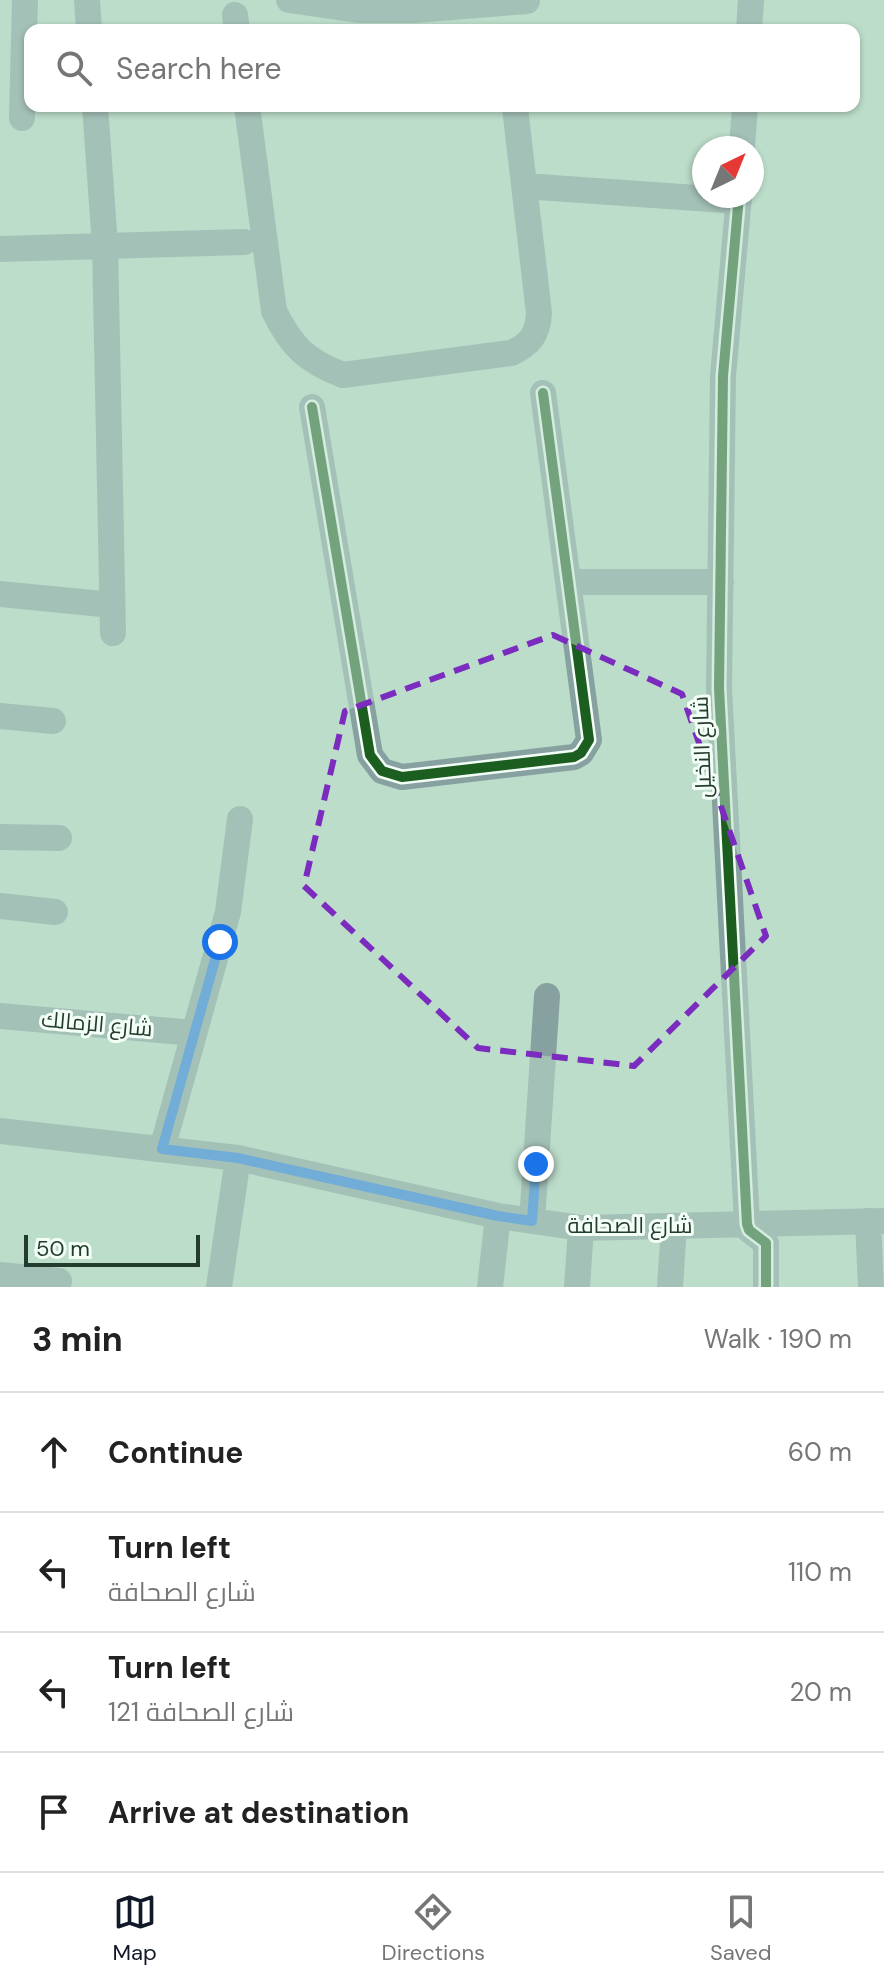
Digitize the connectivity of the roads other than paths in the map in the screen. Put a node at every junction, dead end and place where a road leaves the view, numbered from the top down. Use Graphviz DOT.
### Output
graph roads {
  1 [pos="25,0"];
  2 [pos="87,0"];
  3 [pos="289,0"];
  4 [pos="751,0"];
  5 [pos="527,1"];
  6 [pos="479,2"];
  7 [pos="325,3"];
  8 [pos="24,24"];
  9 [pos="89,24"];
  10 [pos="749,24"];
  11 [pos="24,39"];
  12 [pos="95,112"];
  13 [pos="248,112"];
  14 [pos="515,112"];
  15 [pos="745,112"];
  16 [pos="22,118"];
  17 [pos="743,136"];
  18 [pos="524,186"];
  19 [pos="692,195"];
  20 [pos="738,208"];
  21 [pos="244,242"];
  22 [pos="105,245"];
  23 [pos="0,249"];
  24 [pos="543,393"];
  25 [pos="312,407"];
  26 [pos="569,582"];
  27 [pos="721,582"];
  28 [pos="0,594"];
  29 [pos="112,605"];
  30 [pos="113,633"];
  31 [pos="0,716"];
  32 [pos="53,721"];
  33 [pos="240,819"];
  34 [pos="0,837"];
  35 [pos="59,838"];
  36 [pos="0,906"];
  37 [pos="55,912"];
  38 [pos="547,996"];
  39 [pos="0,1016"];
  40 [pos="194,1033"];
  41 [pos="0,1131"];
  42 [pos="162,1149"];
  43 [pos="238,1158"];
  44 [pos="498,1216"];
  45 [pos="532,1221"];
  46 [pos="876,1221"];
  47 [pos="747,1224"];
  48 [pos="674,1226"];
  49 [pos="581,1228"];
  50 [pos="0,1275"];
  51 [pos="59,1281"];
  52 [pos="219,1287"];
  53 [pos="490,1287"];
  54 [pos="577,1287"];
  55 [pos="670,1287"];
  56 [pos="766,1287"];
  57 [pos="871,1287"];
  1 -- 8 [label="street"];
  2 -- 9 [label="street"];
  3 -- 7 [label="street"];
  4 -- 10 [label="street"];
  5 -- 6 [label="street"];
  6 -- 7 [label="street"];
  11 -- 16 [label="street"];
  12 -- 22 [label="street"];
  13 -- 18 [label="street"];
  14 -- 18 [label="street"];
  15 -- 17 [label="street"];
  18 -- 19 [label="street"];
  20 -- 27 [label="street, شارع النخيل"];
  21 -- 22 [label="street"];
  22 -- 23 [label="street"];
  22 -- 29 [label="street"];
  24 -- 26 [label="street"];
  25 -- 26 [label="street"];
  26 -- 27 [label="street"];
  27 -- 47 [label="street, شارع النخيل"];
  28 -- 29 [label="street"];
  29 -- 30 [label="street"];
  31 -- 32 [label="street"];
  33 -- 40 [label="street"];
  34 -- 35 [label="street"];
  36 -- 37 [label="street"];
  38 -- 45 [label="street"];
  39 -- 40 [label="street, شارع الزمالك"];
  40 -- 42 [label="street"];
  41 -- 42 [label="street, شارع الصحافة"];
  42 -- 43 [label="street, شارع الصحافة"];
  43 -- 44 [label="street, شارع الصحافة"];
  43 -- 52 [label="street"];
  44 -- 45 [label="street, شارع الصحافة"];
  44 -- 53 [label="street"];
  45 -- 49 [label="street, شارع الصحافة"];
  46 -- 47 [label="street, شارع الصحافة"];
  46 -- 57 [label="street"];
  47 -- 48 [label="street, شارع الصحافة"];
  47 -- 56 [label="street, شارع النخيل"];
  48 -- 49 [label="street, شارع الصحافة"];
  48 -- 55 [label="street"];
  49 -- 54 [label="street"];
  50 -- 51 [label="street"];
}
